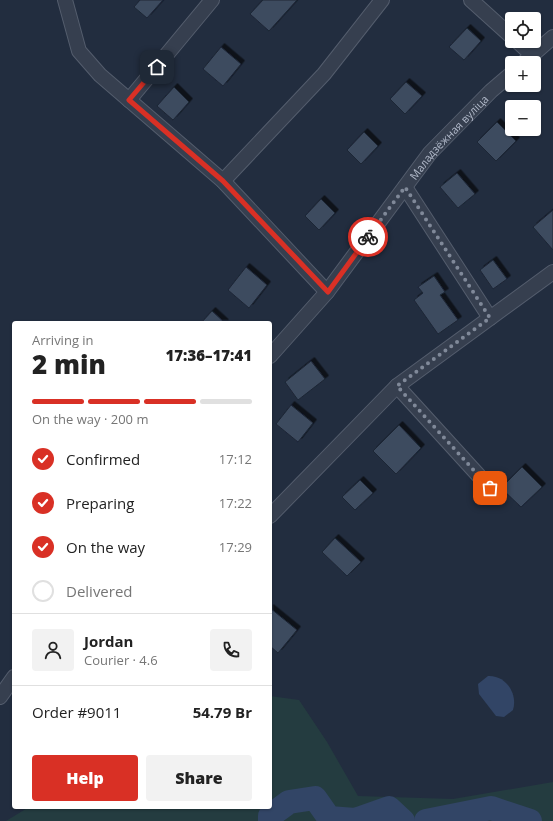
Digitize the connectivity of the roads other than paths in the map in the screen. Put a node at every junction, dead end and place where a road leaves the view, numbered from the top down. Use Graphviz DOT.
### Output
graph roads {
  1 [pos="64,0"];
  2 [pos="212,0"];
  3 [pos="382,0"];
  4 [pos="471,0"];
  5 [pos="505,31"];
  6 [pos="553,37"];
  7 [pos="531,56"];
  8 [pos="505,78"];
  9 [pos="129,100"];
  10 [pos="223,181"];
  11 [pos="405,187"];
  12 [pos="553,272"];
  13 [pos="328,292"];
  14 [pos="490,318"];
  15 [pos="272,354"];
  16 [pos="397,386"];
  17 [pos="490,488"];
  18 [pos="272,514"];
  19 [pos="12,680"];
  20 [pos="0,697"];
  1 -- 9 [label="street"];
  2 -- 9 [label="street"];
  3 -- 10 [label="street"];
  4 -- 5 [label="street"];
  6 -- 7 [label="street"];
  8 -- 11 [label="street, Маладзёжная вуліца"];
  9 -- 10 [label="street"];
  10 -- 13 [label="street"];
  11 -- 13 [label="street, Маладзёжная вуліца"];
  11 -- 14 [label="street"];
  12 -- 14 [label="street"];
  13 -- 15 [label="street, Маладзёжная вуліца"];
  14 -- 16 [label="street"];
  16 -- 17 [label="street"];
  16 -- 18 [label="street"];
  19 -- 20 [label="street"];
}
